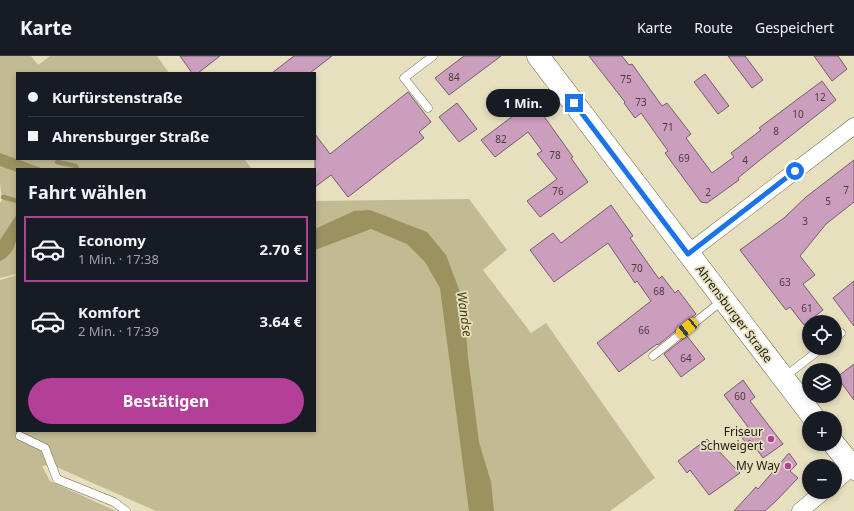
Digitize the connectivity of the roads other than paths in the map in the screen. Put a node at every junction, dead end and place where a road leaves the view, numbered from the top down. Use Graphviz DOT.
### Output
graph roads {
  1 [pos="433,56"];
  2 [pos="538,56"];
  3 [pos="428,108"];
  4 [pos="854,126"];
  5 [pos="688,254"];
  6 [pos="724,300"];
  7 [pos="813,355"];
  8 [pos="653,356"];
  9 [pos="783,378"];
  10 [pos="809,411"];
  11 [pos="20,436"];
  12 [pos="840,451"];
  13 [pos="853,468"];
  14 [pos="842,477"];
  15 [pos="815,499"];
  16 [pos="126,511"];
  17 [pos="800,511"];
  1 -- 3 [label="lane"];
  2 -- 5 [label="main road, Ahrensburger Straße"];
  4 -- 5 [label="street"];
  5 -- 6 [label="main road, Ahrensburger Straße"];
  6 -- 8 [label="lane"];
  6 -- 9 [label="main road, Ahrensburger Straße"];
  7 -- 9 [label="lane"];
  9 -- 10 [label="main road, Ahrensburger Straße"];
  11 -- 16 [label="lane"];
  12 -- 13 [label="main road"];
  13 -- 14 [label="street"];
  15 -- 17 [label="street"];
}
